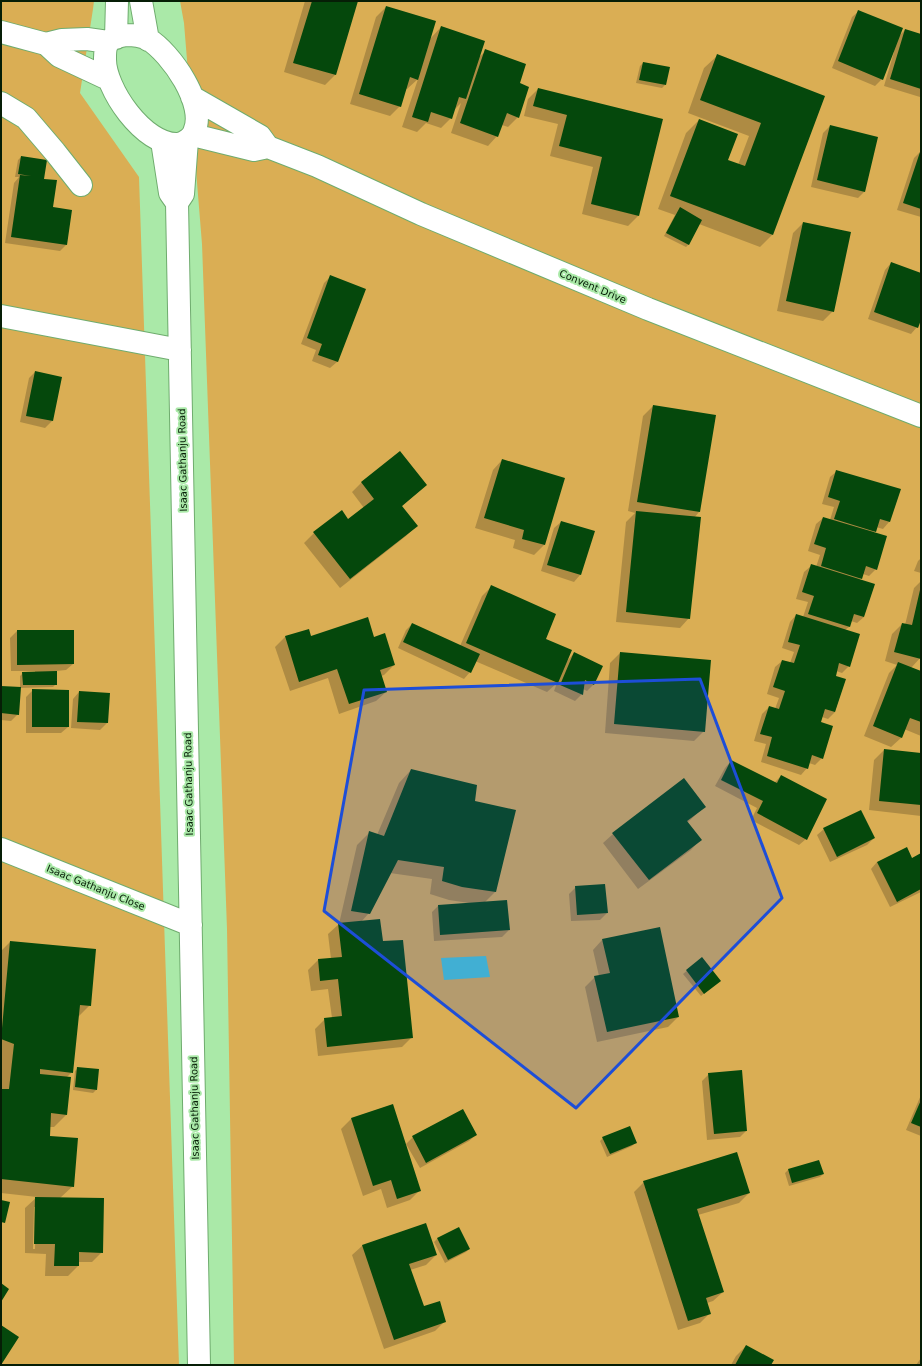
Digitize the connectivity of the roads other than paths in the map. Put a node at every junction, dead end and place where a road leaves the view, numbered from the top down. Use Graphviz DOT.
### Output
graph roads {
  1 [pos="117,1"];
  2 [pos="141,1"];
  3 [pos="1,32"];
  4 [pos="112,40"];
  5 [pos="148,40"];
  6 [pos="46,44"];
  7 [pos="108,78"];
  8 [pos="192,97"];
  9 [pos="1,103"];
  10 [pos="190,138"];
  11 [pos="162,141"];
  12 [pos="268,147"];
  13 [pos="81,185"];
  14 [pos="177,203"];
  15 [pos="1,316"];
  16 [pos="180,350"];
  17 [pos="921,416"];
  18 [pos="1,849"];
  19 [pos="191,925"];
  20 [pos="199,1365"];
  1 -- 4 [label="street"];
  2 -- 5 [label="street"];
  3 -- 6 [label="street"];
  4 -- 5 [label="street"];
  4 -- 6 [label="street"];
  4 -- 7 [label="street"];
  5 -- 8 [label="street"];
  6 -- 7 [label="street"];
  7 -- 11 [label="street"];
  8 -- 10 [label="street"];
  8 -- 12 [label="street"];
  9 -- 13 [label="street"];
  10 -- 11 [label="street"];
  10 -- 12 [label="street"];
  10 -- 14 [label="street"];
  11 -- 14 [label="street"];
  12 -- 17 [label="street, Convent Drive"];
  14 -- 16 [label="street, Isaac Gathanju Road"];
  15 -- 16 [label="street"];
  16 -- 19 [label="street, Isaac Gathanju Road"];
  18 -- 19 [label="street, Isaac Gathanju Close"];
  19 -- 20 [label="street, Isaac Gathanju Road"];
}
